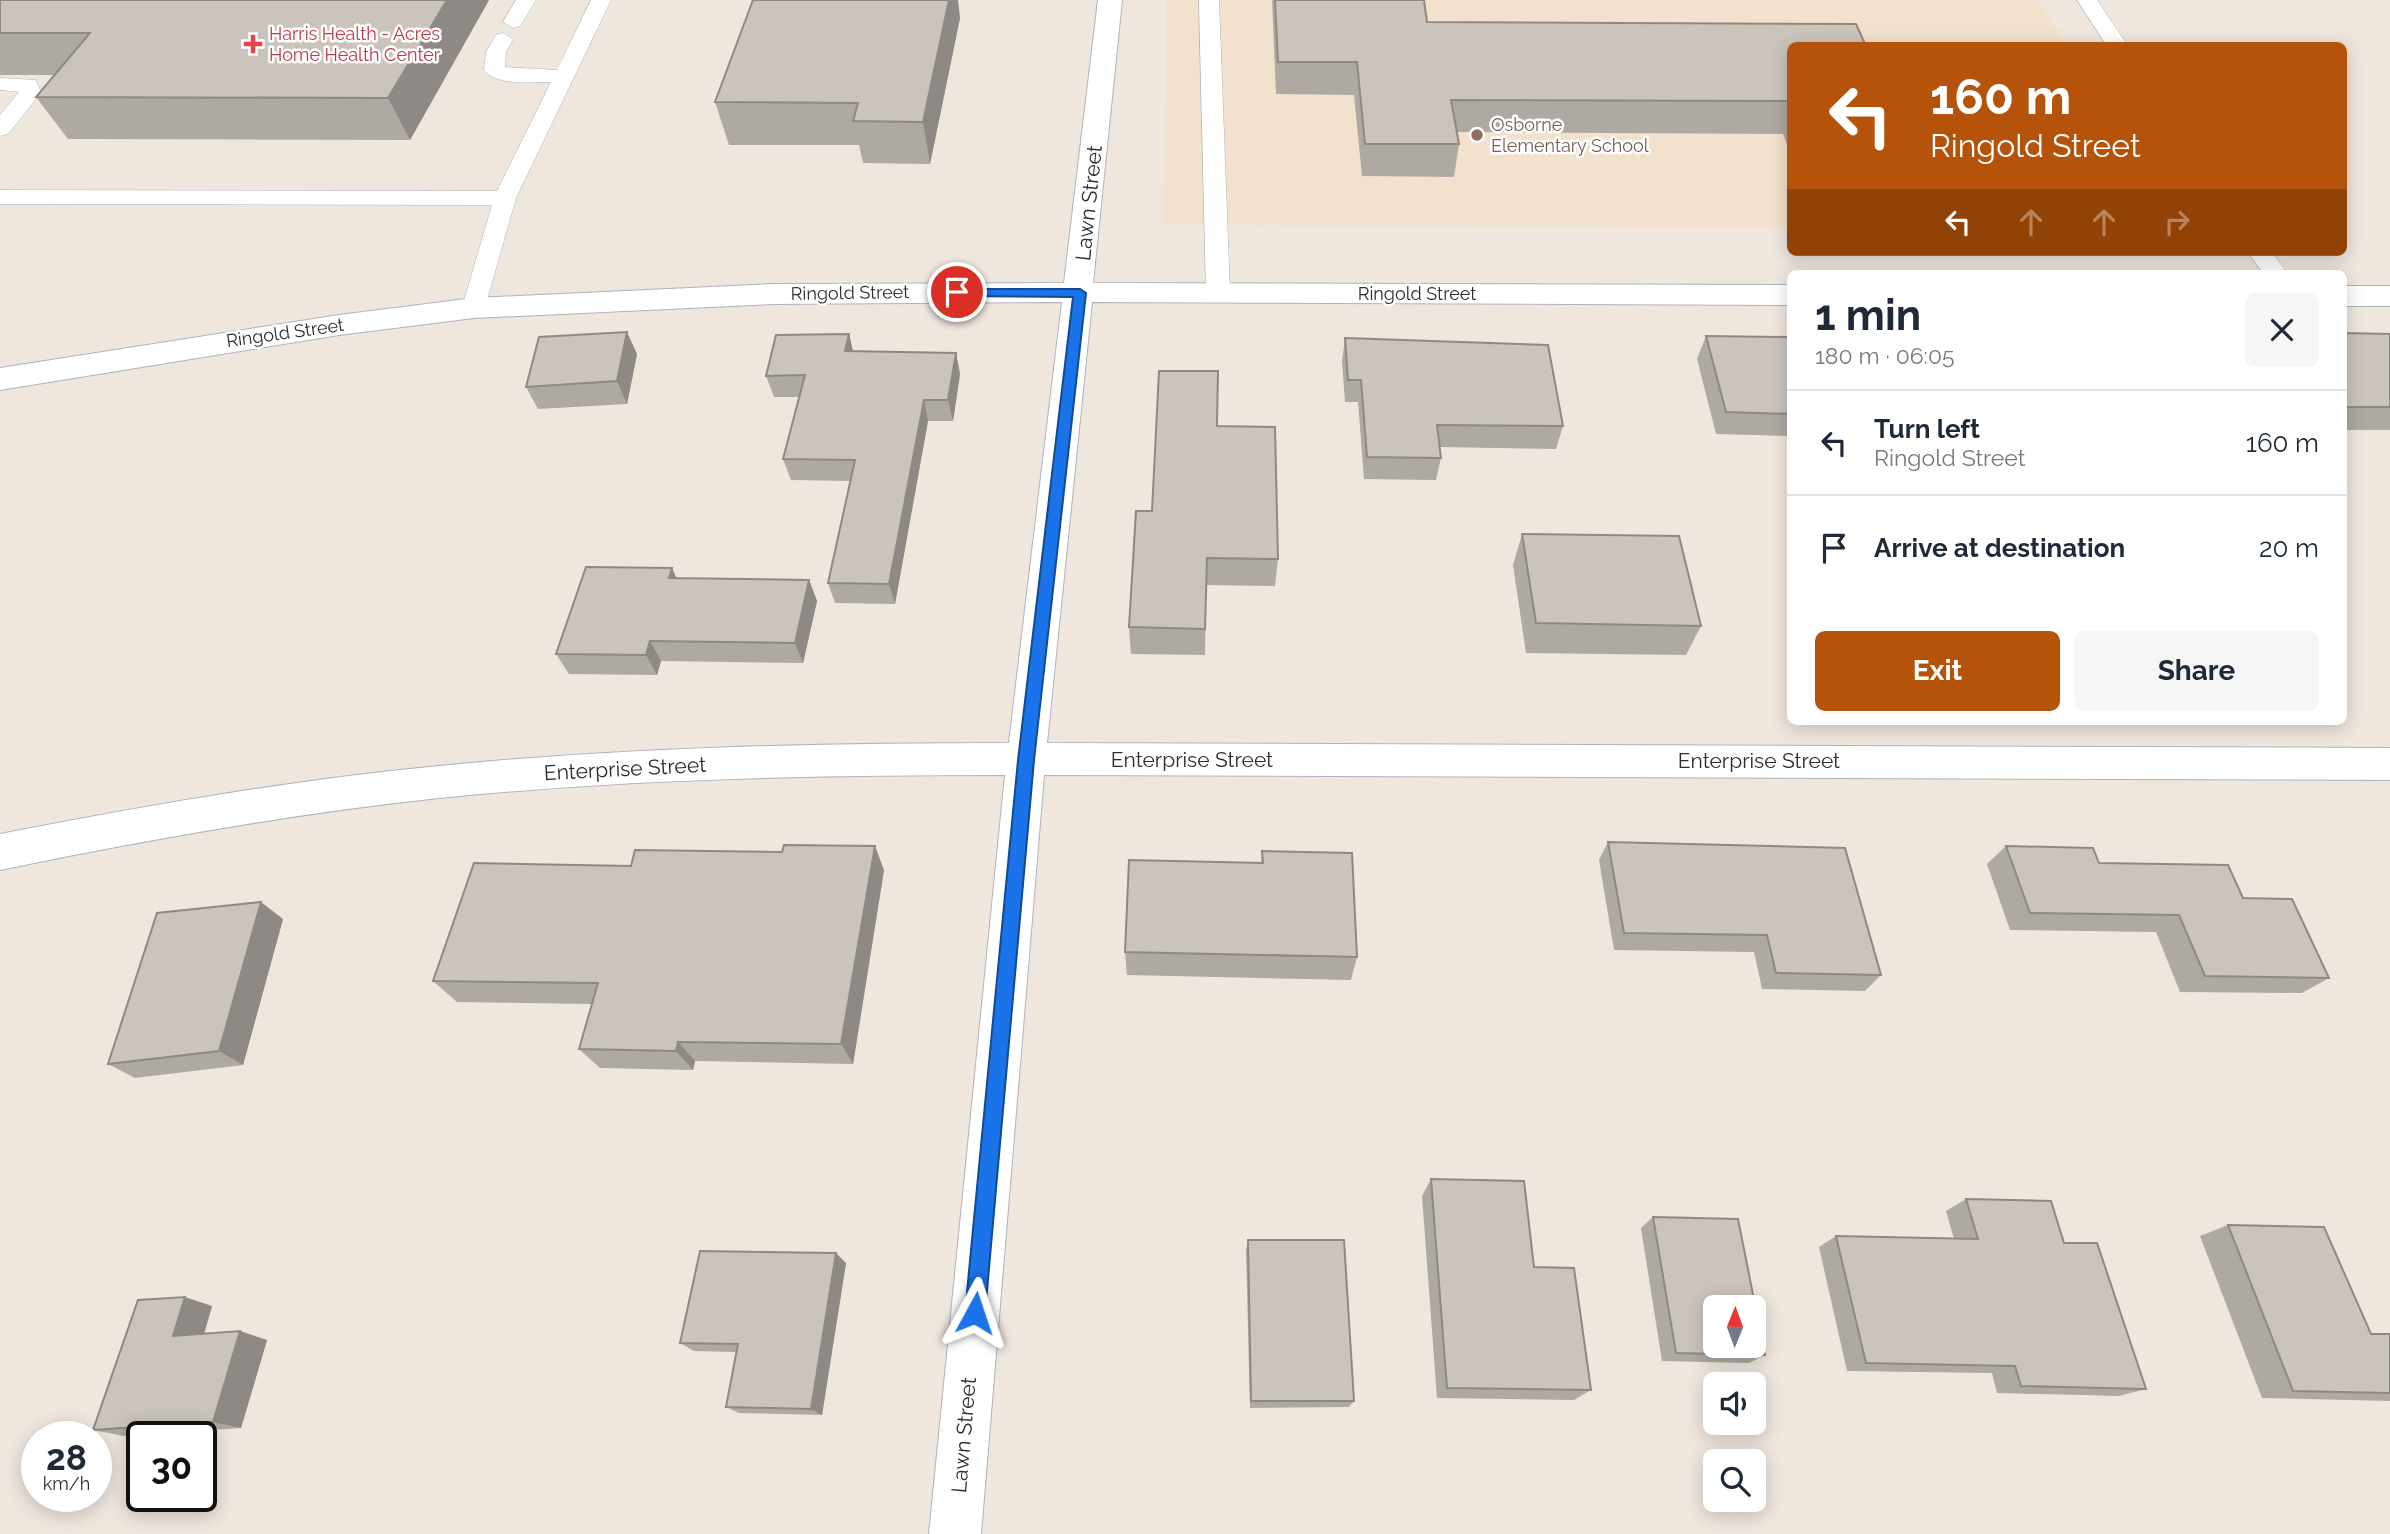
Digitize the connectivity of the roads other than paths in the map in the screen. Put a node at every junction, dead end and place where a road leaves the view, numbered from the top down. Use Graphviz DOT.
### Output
graph roads {
  1 [pos="526,0"];
  2 [pos="601,0"];
  3 [pos="1110,0"];
  4 [pos="1209,0"];
  5 [pos="2087,0"];
  6 [pos="2115,42"];
  7 [pos="564,76"];
  8 [pos="0,84"];
  9 [pos="0,129"];
  10 [pos="0,197"];
  11 [pos="505,198"];
  12 [pos="1080,293"];
  13 [pos="1218,293"];
  14 [pos="1787,295"];
  15 [pos="2347,296"];
  16 [pos="2390,296"];
  17 [pos="474,308"];
  18 [pos="0,379"];
  19 [pos="1026,760"];
  20 [pos="2390,764"];
  21 [pos="0,852"];
  22 [pos="955,1534"];
  1 -- 7 [label="lane"];
  2 -- 7 [label="lane"];
  3 -- 12 [label="street, Lawn Street"];
  4 -- 13 [label="lane"];
  5 -- 6 [label="lane"];
  7 -- 11 [label="lane"];
  8 -- 9 [label="lane"];
  10 -- 11 [label="lane"];
  11 -- 17 [label="lane"];
  12 -- 13 [label="street, Ringold Street"];
  12 -- 17 [label="street, Ringold Street"];
  12 -- 19 [label="street, Lawn Street"];
  13 -- 14 [label="street, Ringold Street"];
  15 -- 16 [label="street"];
  17 -- 18 [label="street, Ringold Street"];
  19 -- 20 [label="street, Enterprise Street"];
  19 -- 21 [label="street, Enterprise Street"];
  19 -- 22 [label="street, Lawn Street"];
}
